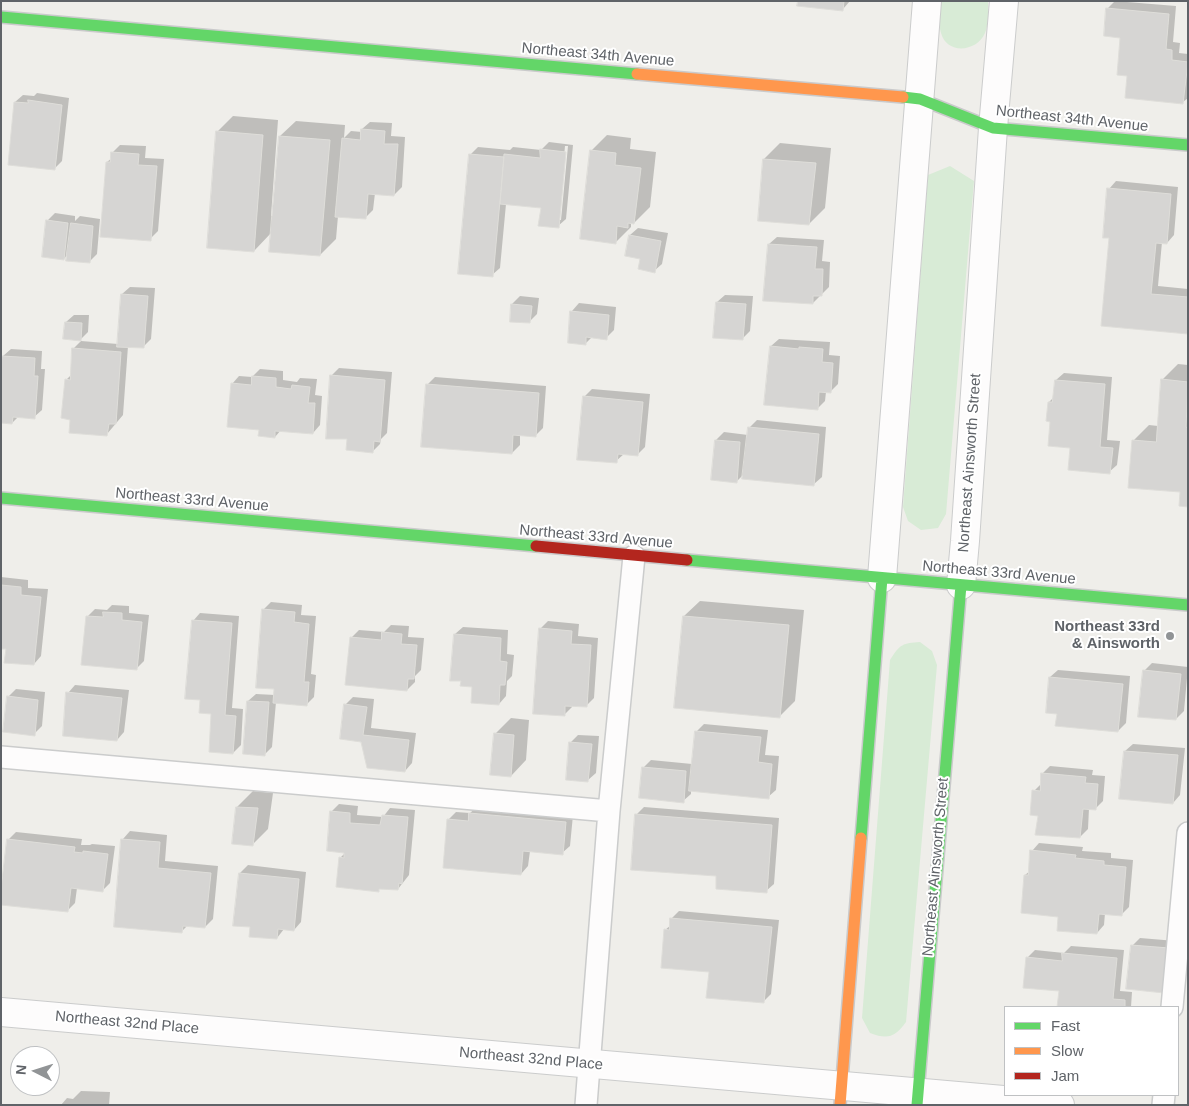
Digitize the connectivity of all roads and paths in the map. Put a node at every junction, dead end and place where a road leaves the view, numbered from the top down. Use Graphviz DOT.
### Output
graph roads {
  1 [pos="927,1"];
  2 [pos="1004,1"];
  3 [pos="1,17"];
  4 [pos="920,99"];
  5 [pos="993,128"];
  6 [pos="1188,145"];
  7 [pos="1,498"];
  8 [pos="634,556"];
  9 [pos="882,578"];
  10 [pos="961,585"];
  11 [pos="1188,605"];
  12 [pos="1,757"];
  13 [pos="609,811"];
  14 [pos="1188,833"];
  15 [pos="1187,857"];
  16 [pos="1172,1006"];
  17 [pos="1,1012"];
  18 [pos="590,1064"];
  19 [pos="841,1095"];
  20 [pos="918,1099"];
  21 [pos="586,1105"];
  22 [pos="1060,1105"];
  1 -- 4 [label="street"];
  2 -- 5 [label="street, Northeast Ainsworth Street"];
  3 -- 4 [label="street, Northeast 34th Avenue"];
  4 -- 5 [label="street, Northeast 34th Avenue"];
  4 -- 9 [label="street"];
  5 -- 6 [label="street, Northeast 34th Avenue"];
  5 -- 10 [label="street, Northeast Ainsworth Street"];
  7 -- 8 [label="street, Northeast 33rd Avenue"];
  8 -- 9 [label="street, Northeast 33rd Avenue"];
  8 -- 13 [label="lane"];
  9 -- 10 [label="street, Northeast 33rd Avenue"];
  9 -- 19 [label="street"];
  10 -- 11 [label="street, Northeast 33rd Avenue"];
  10 -- 20 [label="street, Northeast Ainsworth Street"];
  12 -- 13 [label="lane"];
  13 -- 18 [label="lane"];
  14 -- 15 [label="lane"];
  15 -- 16 [label="lane"];
  17 -- 18 [label="street, Northeast 32nd Place"];
  18 -- 19 [label="street, Northeast 32nd Place"];
  18 -- 21 [label="lane"];
  19 -- 20 [label="street, Northeast 32nd Place"];
  20 -- 22 [label="street, Northeast 32nd Place"];
}
